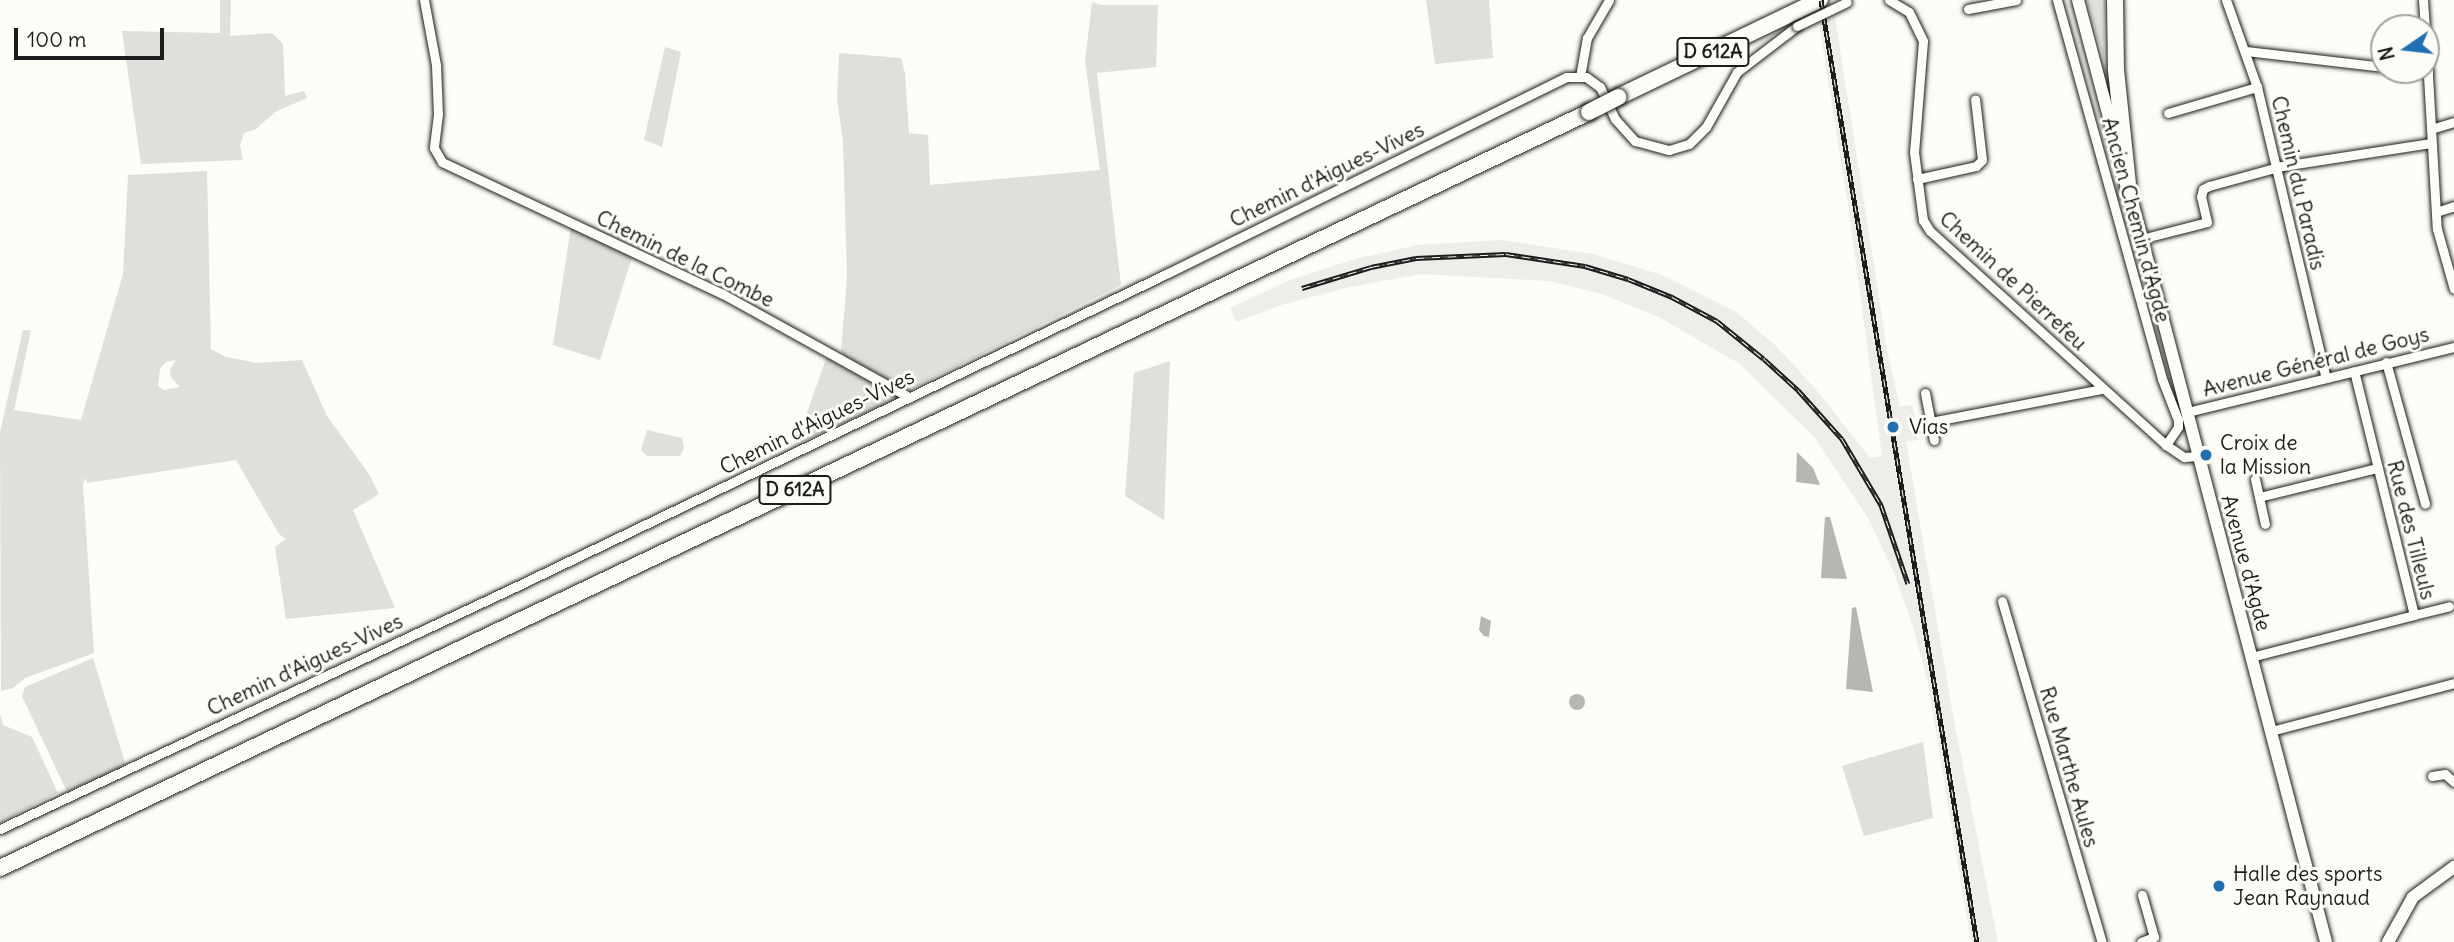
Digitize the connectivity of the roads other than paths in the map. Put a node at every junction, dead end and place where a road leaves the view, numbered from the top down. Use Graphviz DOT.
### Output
graph roads {
  1 [pos="425,0"];
  2 [pos="1609,0"];
  3 [pos="1889,0"];
  4 [pos="2016,0"];
  5 [pos="2057,0"];
  6 [pos="2078,0"];
  7 [pos="2115,0"];
  8 [pos="2226,0"];
  9 [pos="1850,1"];
  10 [pos="1814,3"];
  11 [pos="1968,9"];
  12 [pos="2246,51"];
  13 [pos="2370,65"];
  14 [pos="1580,77"];
  15 [pos="2429,84"];
  16 [pos="2257,87"];
  17 [pos="1975,99"];
  18 [pos="2168,113"];
  19 [pos="2454,122"];
  20 [pos="2431,129"];
  21 [pos="2431,143"];
  22 [pos="2276,168"];
  23 [pos="1917,179"];
  24 [pos="2129,193"];
  25 [pos="2454,206"];
  26 [pos="2436,212"];
  27 [pos="2141,239"];
  28 [pos="2454,289"];
  29 [pos="2454,347"];
  30 [pos="2386,362"];
  31 [pos="2354,371"];
  32 [pos="2326,378"];
  33 [pos="2102,389"];
  34 [pos="1924,393"];
  35 [pos="909,397"];
  36 [pos="2187,412"];
  37 [pos="1930,422"];
  38 [pos="1934,440"];
  39 [pos="2166,445"];
  40 [pos="2198,456"];
  41 [pos="2377,468"];
  42 [pos="2255,479"];
  43 [pos="2259,497"];
  44 [pos="2425,504"];
  45 [pos="2265,524"];
  46 [pos="2002,601"];
  47 [pos="2449,607"];
  48 [pos="2414,615"];
  49 [pos="2251,657"];
  50 [pos="2454,683"];
  51 [pos="2271,730"];
  52 [pos="2432,776"];
  53 [pos="2454,782"];
  54 [pos="0,829"];
  55 [pos="2454,867"];
  56 [pos="0,868"];
  57 [pos="2142,895"];
  58 [pos="2327,939"];
  59 [pos="2102,942"];
  60 [pos="2141,942"];
  61 [pos="2388,942"];
  1 -- 35 [label="street, Chemin de la Combe"];
  2 -- 14 [label="street"];
  3 -- 23 [label="street, Chemin de Pierrefeu"];
  4 -- 11 [label="street"];
  5 -- 39 [label="street, Ancien Chemin d'Agde"];
  6 -- 24 [label="main road, Avenue d'Agde"];
  7 -- 24 [label="highway"];
  8 -- 12 [label="street, Chemin du Paradis"];
  9 -- 14 [label="street, bridge"];
  10 -- 56 [label="highway, D 612A, bridge"];
  12 -- 13 [label="street"];
  12 -- 16 [label="street, Chemin du Paradis"];
  14 -- 35 [label="street, Chemin d'Aigues-Vives / D 612A"];
  15 -- 20 [label="street"];
  16 -- 18 [label="street"];
  16 -- 22 [label="street, Chemin du Paradis"];
  17 -- 23 [label="street"];
  19 -- 20 [label="street"];
  20 -- 21 [label="street"];
  21 -- 22 [label="street"];
  21 -- 26 [label="street"];
  22 -- 27 [label="street"];
  22 -- 32 [label="street, Chemin du Paradis"];
  23 -- 33 [label="street, Chemin de Pierrefeu"];
  24 -- 27 [label="main road, Avenue d'Agde"];
  25 -- 26 [label="street"];
  26 -- 28 [label="street"];
  27 -- 36 [label="main road, Avenue d'Agde"];
  29 -- 30 [label="street, Avenue Général de Goys"];
  30 -- 31 [label="street, Avenue Général de Goys"];
  30 -- 44 [label="street"];
  31 -- 32 [label="street, Avenue Général de Goys"];
  31 -- 41 [label="street, Rue des Tilleuls"];
  32 -- 36 [label="street, Avenue Général de Goys"];
  33 -- 37 [label="street"];
  33 -- 39 [label="street, Chemin de Pierrefeu"];
  34 -- 37 [label="street"];
  35 -- 54 [label="street, Chemin d'Aigues-Vives / D 612A"];
  36 -- 40 [label="main road, Avenue d'Agde"];
  37 -- 38 [label="street"];
  39 -- 40 [label="street, Chemin de Pierrefeu"];
  40 -- 49 [label="main road, Avenue d'Agde"];
  41 -- 43 [label="street"];
  41 -- 48 [label="street, Rue des Tilleuls"];
  42 -- 43 [label="street"];
  43 -- 45 [label="street"];
  46 -- 59 [label="street, Rue Marthe Aules"];
  47 -- 48 [label="street"];
  48 -- 49 [label="street, Rue des Tilleuls"];
  49 -- 51 [label="main road, Avenue d'Agde"];
  50 -- 51 [label="street"];
  51 -- 58 [label="main road, Avenue d'Agde"];
  52 -- 53 [label="street"];
  55 -- 61 [label="main road"];
  57 -- 60 [label="street"];
}
